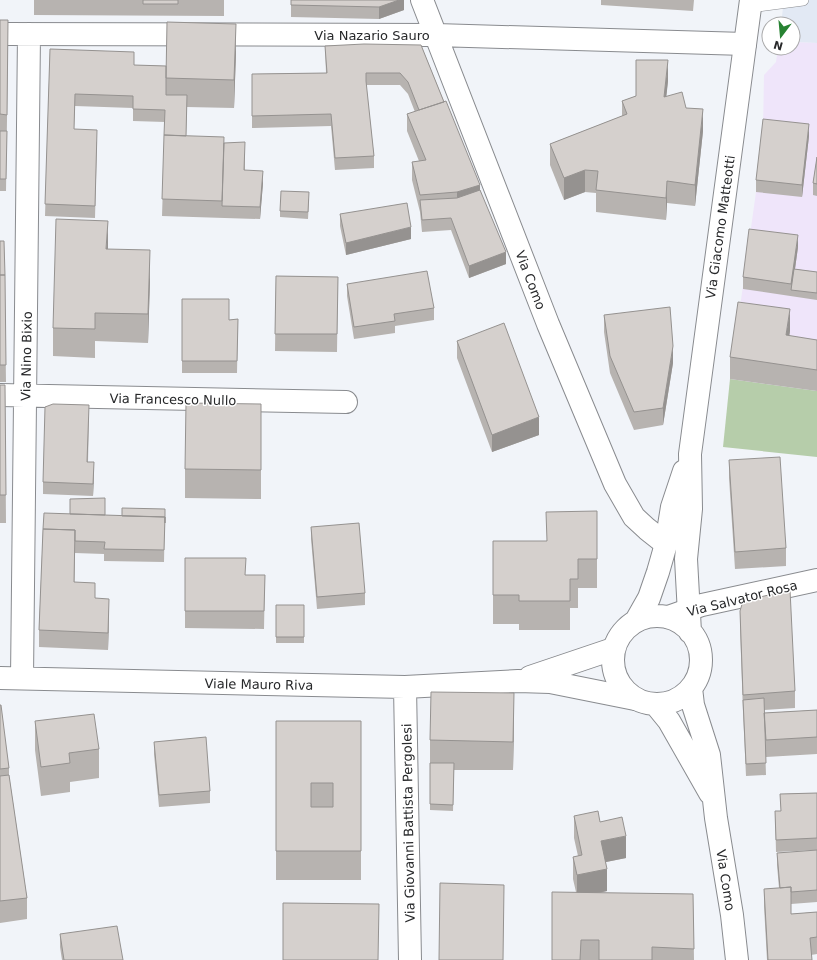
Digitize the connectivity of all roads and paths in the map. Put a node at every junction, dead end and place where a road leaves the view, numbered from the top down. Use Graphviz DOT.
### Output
graph roads {
  1 [pos="422,0"];
  2 [pos="803,0"];
  3 [pos="750,3"];
  4 [pos="0,34"];
  5 [pos="29,34"];
  6 [pos="436,35"];
  7 [pos="745,44"];
  8 [pos="0,395"];
  9 [pos="25,395"];
  10 [pos="346,402"];
  11 [pos="690,454"];
  12 [pos="666,544"];
  13 [pos="817,580"];
  14 [pos="688,611"];
  15 [pos="668,617"];
  16 [pos="636,621"];
  17 [pos="690,632"];
  18 [pos="613,649"];
  19 [pos="0,678"];
  20 [pos="22,678"];
  21 [pos="518,681"];
  22 [pos="405,687"];
  23 [pos="691,688"];
  24 [pos="634,699"];
  25 [pos="656,705"];
  26 [pos="714,800"];
  27 [pos="410,960"];
  28 [pos="737,960"];
  1 -- 6 [label="street, Via Como"];
  2 -- 3 [label="lane"];
  3 -- 7 [label="street, Via Giacomo Matteotti"];
  4 -- 5 [label="street, Via Nazario Sauro"];
  5 -- 6 [label="street, Via Nazario Sauro"];
  5 -- 9 [label="street, Via Nino Bixio"];
  6 -- 7 [label="street, Via Nazario Sauro"];
  6 -- 12 [label="street, Via Como"];
  7 -- 11 [label="street, Via Giacomo Matteotti"];
  8 -- 9 [label="street, Via Francesco Nullo"];
  9 -- 10 [label="street, Via Francesco Nullo"];
  9 -- 20 [label="street, Via Nino Bixio"];
  11 -- 12 [label="street, Via Giacomo Matteotti"];
  11 -- 14 [label="street, Via Giacomo Matteotti"];
  12 -- 16 [label="street, Via Giacomo Matteotti"];
  13 -- 14 [label="street, Via Salvator Rosa"];
  14 -- 15 [label="street, Via Salvator Rosa"];
  14 -- 17 [label="street, Via Giacomo Matteotti"];
  15 -- 16 [label="street"];
  15 -- 17 [label="street"];
  16 -- 18 [label="street"];
  17 -- 23 [label="street"];
  18 -- 21 [label="street, Viale Mauro Riva"];
  18 -- 24 [label="street"];
  19 -- 20 [label="street, Viale Mauro Riva"];
  20 -- 22 [label="street, Viale Mauro Riva"];
  21 -- 22 [label="street, Viale Mauro Riva"];
  21 -- 24 [label="street, Viale Mauro Riva"];
  22 -- 27 [label="street, Via Giovanni Battista Pergolesi"];
  23 -- 25 [label="street"];
  23 -- 26 [label="street, Via Como"];
  24 -- 25 [label="street"];
  25 -- 26 [label="street, Via Como"];
  26 -- 28 [label="street, Via Como"];
}
